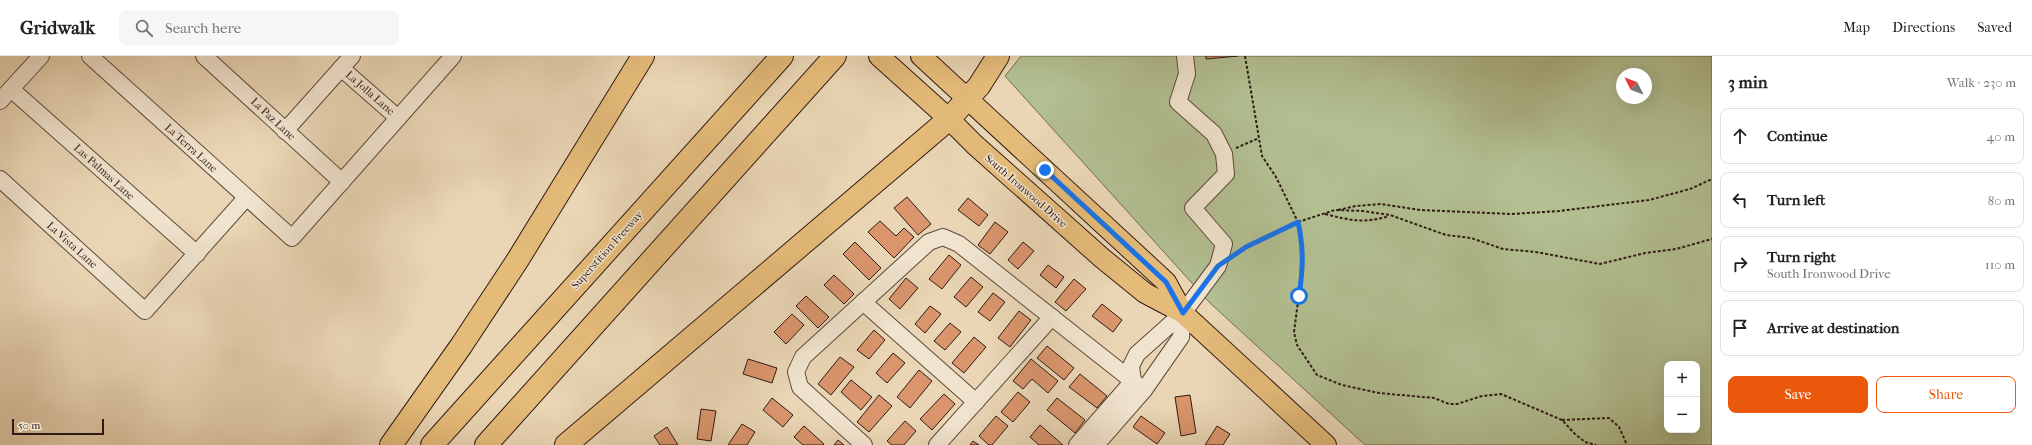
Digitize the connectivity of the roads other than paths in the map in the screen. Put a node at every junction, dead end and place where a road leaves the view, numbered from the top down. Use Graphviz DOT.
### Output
graph roads {
  1 [pos="41,56"];
  2 [pos="90,56"];
  3 [pos="204,56"];
  4 [pos="352,56"];
  5 [pos="643,56"];
  6 [pos="782,56"];
  7 [pos="879,56"];
  8 [pos="921,56"];
  9 [pos="998,56"];
  10 [pos="1185,56"];
  11 [pos="447,58"];
  12 [pos="831,61"];
  13 [pos="341,68"];
  14 [pos="11,89"];
  15 [pos="968,98"];
  16 [pos="0,102"];
  17 [pos="398,118"];
  18 [pos="949,119"];
  19 [pos="284,131"];
  20 [pos="0,179"];
  21 [pos="342,182"];
  22 [pos="246,198"];
  23 [pos="197,254"];
  24 [pos="863,302"];
  25 [pos="1183,313"];
  26 [pos="1052,317"];
  27 [pos="1140,350"];
  28 [pos="1160,366"];
  29 [pos="1139,386"];
  30 [pos="976,402"];
  31 [pos="391,445"];
  32 [pos="432,445"];
  33 [pos="486,445"];
  34 [pos="566,445"];
  35 [pos="864,445"];
  36 [pos="937,445"];
  37 [pos="1077,445"];
  38 [pos="1096,445"];
  39 [pos="1326,445"];
  1 -- 14 [label="lane"];
  2 -- 22 [label="lane, La Terra Lane"];
  3 -- 19 [label="lane, La Paz Lane"];
  4 -- 13 [label="lane"];
  5 -- 31 [label="highway"];
  6 -- 32 [label="highway, Superstition Freeway"];
  7 -- 18 [label="main road, South Ironwood Drive"];
  8 -- 15 [label="main road, South Ironwood Drive"];
  9 -- 15 [label="highway"];
  10 -- 25 [label="lane"];
  11 -- 17 [label="lane"];
  12 -- 33 [label="highway"];
  13 -- 17 [label="lane, La Jolla Lane"];
  13 -- 19 [label="lane"];
  14 -- 16 [label="lane"];
  14 -- 23 [label="lane, Las Palmas Lane"];
  15 -- 18 [label="highway"];
  15 -- 25 [label="main road, South Ironwood Drive"];
  17 -- 21 [label="lane"];
  18 -- 25 [label="main road, South Ironwood Drive"];
  18 -- 34 [label="highway"];
  19 -- 21 [label="lane, La Paz Lane"];
  20 -- 23 [label="lane, La Vista Lane"];
  21 -- 22 [label="lane, La Terra Lane"];
  22 -- 23 [label="lane"];
  24 -- 26 [label="lane"];
  24 -- 30 [label="lane"];
  24 -- 35 [label="lane"];
  25 -- 27 [label="lane"];
  25 -- 28 [label="lane"];
  25 -- 39 [label="main road, South Ironwood Drive"];
  26 -- 29 [label="lane"];
  26 -- 30 [label="lane"];
  27 -- 28 [label="lane"];
  27 -- 29 [label="lane"];
  28 -- 29 [label="lane"];
  29 -- 37 [label="lane"];
  29 -- 38 [label="lane"];
  30 -- 36 [label="lane"];
}
